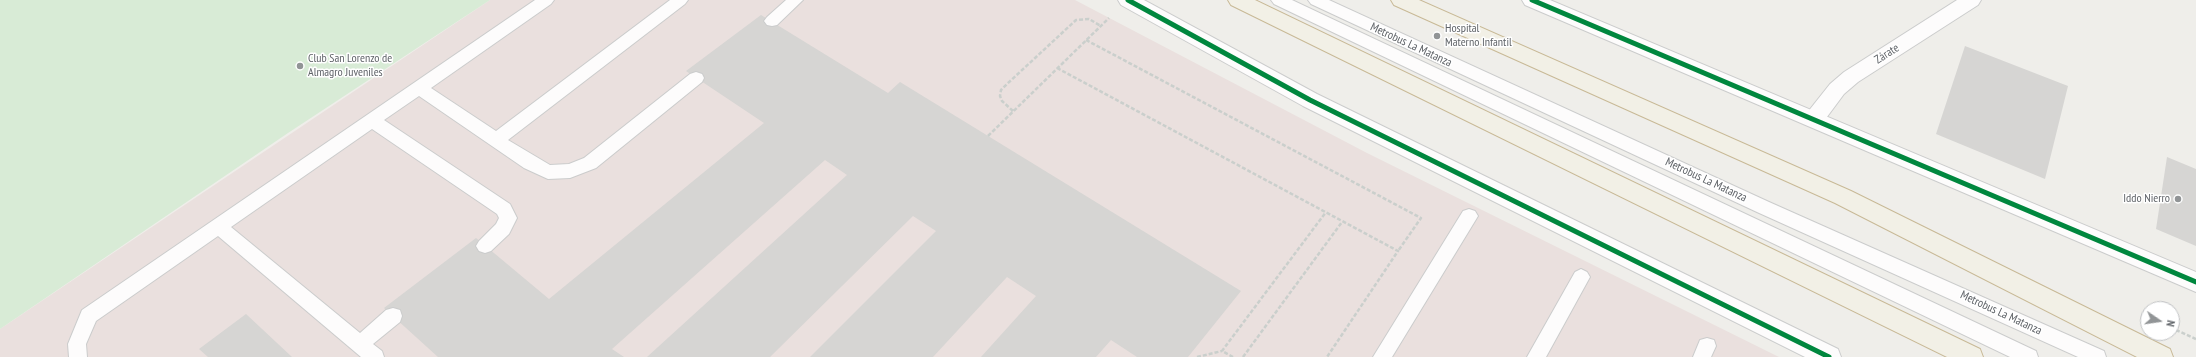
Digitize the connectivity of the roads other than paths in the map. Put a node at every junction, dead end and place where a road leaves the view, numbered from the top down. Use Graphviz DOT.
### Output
graph roads {
  1 [pos="546,0"];
  2 [pos="680,0"];
  3 [pos="795,0"];
  4 [pos="1128,0"];
  5 [pos="1238,0"];
  6 [pos="1279,0"];
  7 [pos="1316,0"];
  8 [pos="1401,0"];
  9 [pos="1532,0"];
  10 [pos="1971,0"];
  11 [pos="772,21"];
  12 [pos="696,78"];
  13 [pos="418,87"];
  14 [pos="1814,119"];
  15 [pos="372,120"];
  16 [pos="497,140"];
  17 [pos="1469,216"];
  18 [pos="218,226"];
  19 [pos="485,246"];
  20 [pos="1581,277"];
  21 [pos="2196,282"];
  22 [pos="1856,302"];
  23 [pos="393,316"];
  24 [pos="361,343"];
  25 [pos="78,357"];
  26 [pos="375,357"];
  27 [pos="1382,357"];
  28 [pos="1536,357"];
  29 [pos="1829,357"];
  30 [pos="1937,357"];
  31 [pos="1971,357"];
  32 [pos="2029,357"];
  33 [pos="2097,357"];
  34 [pos="2161,357"];
  1 -- 13 [label="lane"];
  2 -- 16 [label="lane"];
  3 -- 11 [label="lane"];
  4 -- 29 [label="street"];
  5 -- 22 [label="highway"];
  6 -- 32 [label="lane, Metrobus La Matanza"];
  7 -- 33 [label="lane, Metrobus La Matanza"];
  8 -- 34 [label="highway"];
  9 -- 14 [label="street"];
  10 -- 14 [label="street, Zárate"];
  12 -- 16 [label="lane"];
  13 -- 15 [label="lane"];
  13 -- 16 [label="lane"];
  14 -- 21 [label="street"];
  15 -- 18 [label="lane"];
  15 -- 19 [label="lane"];
  17 -- 27 [label="lane"];
  18 -- 24 [label="lane"];
  18 -- 25 [label="lane"];
  20 -- 28 [label="lane"];
  22 -- 30 [label="highway"];
  22 -- 31 [label="highway"];
  23 -- 24 [label="lane"];
  24 -- 26 [label="lane"];
}
